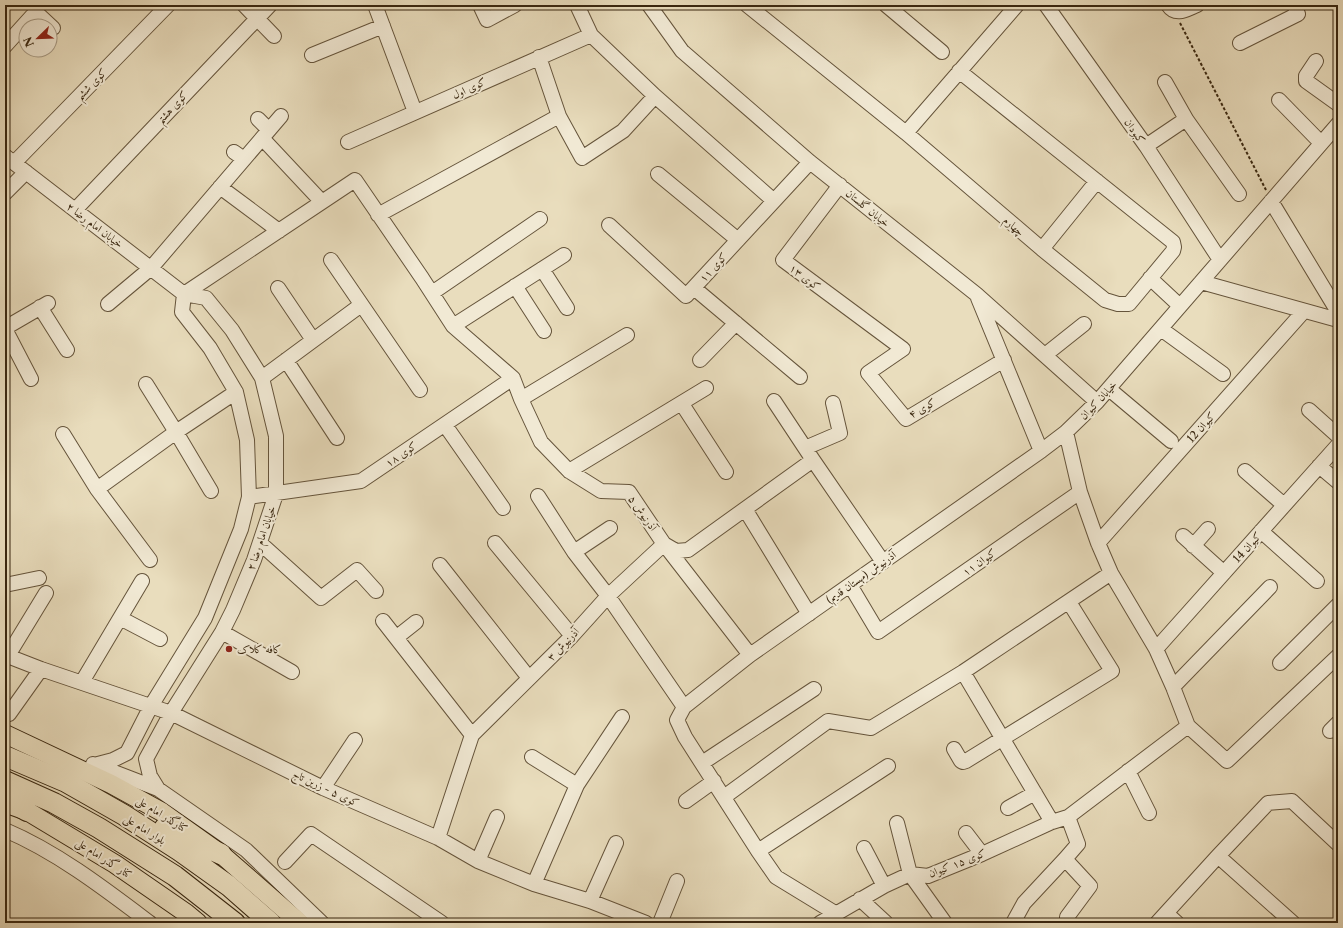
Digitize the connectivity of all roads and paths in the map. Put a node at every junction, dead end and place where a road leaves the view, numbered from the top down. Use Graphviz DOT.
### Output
graph roads {
  1 [pos="168,5"];
  2 [pos="244,5"];
  3 [pos="270,5"];
  4 [pos="375,5"];
  5 [pos="480,5"];
  6 [pos="515,5"];
  7 [pos="577,5"];
  8 [pos="649,5"];
  9 [pos="747,5"];
  10 [pos="886,5"];
  11 [pos="1017,5"];
  12 [pos="1046,5"];
  13 [pos="1197,5"];
  14 [pos="1171,8"];
  15 [pos="1296,10"];
  16 [pos="30,18"];
  17 [pos="42,18"];
  18 [pos="257,18"];
  19 [pos="383,26"];
  20 [pos="18,32"];
  21 [pos="590,34"];
  22 [pos="274,36"];
  23 [pos="1240,43"];
  24 [pos="5,46"];
  25 [pos="942,52"];
  26 [pos="312,55"];
  27 [pos="539,57"];
  28 [pos="1316,61"];
  29 [pos="960,71"];
  30 [pos="1165,82"];
  31 [pos="655,96"];
  32 [pos="1279,100"];
  33 [pos="1338,104"];
  34 [pos="415,112"];
  35 [pos="281,116"];
  36 [pos="559,116"];
  37 [pos="258,119"];
  38 [pos="1186,119"];
  39 [pos="1337,128"];
  40 [pos="906,133"];
  41 [pos="265,134"];
  42 [pos="348,142"];
  43 [pos="1321,143"];
  44 [pos="1146,146"];
  45 [pos="10,159"];
  46 [pos="810,162"];
  47 [pos="26,172"];
  48 [pos="658,174"];
  49 [pos="1097,181"];
  50 [pos="840,185"];
  51 [pos="220,186"];
  52 [pos="5,193"];
  53 [pos="1239,194"];
  54 [pos="774,201"];
  55 [pos="1272,201"];
  56 [pos="322,202"];
  57 [pos="75,210"];
  58 [pos="378,215"];
  59 [pos="540,219"];
  60 [pos="610,225"];
  61 [pos="278,231"];
  62 [pos="738,240"];
  63 [pos="1042,249"];
  64 [pos="564,255"];
  65 [pos="331,260"];
  66 [pos="1220,260"];
  67 [pos="151,268"];
  68 [pos="542,269"];
  69 [pos="1150,278"];
  70 [pos="1201,282"];
  71 [pos="515,286"];
  72 [pos="278,288"];
  73 [pos="694,288"];
  74 [pos="432,293"];
  75 [pos="184,294"];
  76 [pos="976,294"];
  77 [pos="108,304"];
  78 [pos="361,305"];
  79 [pos="1180,306"];
  80 [pos="567,308"];
  81 [pos="1304,311"];
  82 [pos="1338,312"];
  83 [pos="1338,320"];
  84 [pos="736,323"];
  85 [pos="1084,324"];
  86 [pos="453,326"];
  87 [pos="5,328"];
  88 [pos="1161,328"];
  89 [pos="544,331"];
  90 [pos="627,335"];
  91 [pos="313,340"];
  92 [pos="67,350"];
  93 [pos="903,350"];
  94 [pos="1045,355"];
  95 [pos="286,360"];
  96 [pos="700,360"];
  97 [pos="1004,360"];
  98 [pos="1223,374"];
  99 [pos="800,377"];
  100 [pos="262,378"];
  101 [pos="513,378"];
  102 [pos="31,379"];
  103 [pos="146,384"];
  104 [pos="706,388"];
  105 [pos="1109,388"];
  106 [pos="420,390"];
  107 [pos="236,392"];
  108 [pos="521,399"];
  109 [pos="774,401"];
  110 [pos="833,402"];
  111 [pos="1097,402"];
  112 [pos="682,404"];
  113 [pos="1310,410"];
  114 [pos="445,425"];
  115 [pos="176,432"];
  116 [pos="1066,432"];
  117 [pos="63,434"];
  118 [pos="1338,436"];
  119 [pos="337,438"];
  120 [pos="1170,441"];
  121 [pos="1338,445"];
  122 [pos="805,448"];
  123 [pos="1042,451"];
  124 [pos="813,460"];
  125 [pos="1319,466"];
  126 [pos="569,471"];
  127 [pos="1245,471"];
  128 [pos="726,472"];
  129 [pos="1338,482"];
  130 [pos="97,489"];
  131 [pos="211,491"];
  132 [pos="1080,492"];
  133 [pos="276,494"];
  134 [pos="538,496"];
  135 [pos="249,497"];
  136 [pos="1284,506"];
  137 [pos="503,508"];
  138 [pos="744,510"];
  139 [pos="610,528"];
  140 [pos="1208,529"];
  141 [pos="1261,531"];
  142 [pos="1182,536"];
  143 [pos="260,543"];
  144 [pos="495,543"];
  145 [pos="1098,543"];
  146 [pos="664,544"];
  147 [pos="1193,546"];
  148 [pos="574,552"];
  149 [pos="150,560"];
  150 [pos="883,562"];
  151 [pos="440,566"];
  152 [pos="1111,573"];
  153 [pos="1224,573"];
  154 [pos="40,578"];
  155 [pos="142,581"];
  156 [pos="1317,581"];
  157 [pos="5,585"];
  158 [pos="850,585"];
  159 [pos="1270,586"];
  160 [pos="376,591"];
  161 [pos="46,593"];
  162 [pos="608,596"];
  163 [pos="1069,602"];
  164 [pos="1338,605"];
  165 [pos="809,614"];
  166 [pos="120,618"];
  167 [pos="383,621"];
  168 [pos="416,622"];
  169 [pos="222,632"];
  170 [pos="572,636"];
  171 [pos="397,637"];
  172 [pos="160,639"];
  173 [pos="1156,649"];
  174 [pos="750,655"];
  175 [pos="6,656"];
  176 [pos="1338,656"];
  177 [pos="1280,663"];
  178 [pos="41,669"];
  179 [pos="292,672"];
  180 [pos="963,672"];
  181 [pos="529,678"];
  182 [pos="82,682"];
  183 [pos="1174,687"];
  184 [pos="814,689"];
  185 [pos="151,706"];
  186 [pos="684,707"];
  187 [pos="171,713"];
  188 [pos="9,714"];
  189 [pos="622,717"];
  190 [pos="1188,726"];
  191 [pos="5,734"];
  192 [pos="472,735"];
  193 [pos="1002,739"];
  194 [pos="355,740"];
  195 [pos="954,749"];
  196 [pos="42,751"];
  197 [pos="5,756"];
  198 [pos="532,757"];
  199 [pos="702,762"];
  200 [pos="94,764"];
  201 [pos="888,766"];
  202 [pos="1128,771"];
  203 [pos="5,781"];
  204 [pos="66,782"];
  205 [pos="714,782"];
  206 [pos="577,785"];
  207 [pos="323,788"];
  208 [pos="158,789"];
  209 [pos="1034,793"];
  210 [pos="5,798"];
  211 [pos="724,798"];
  212 [pos="686,801"];
  213 [pos="5,803"];
  214 [pos="1008,808"];
  215 [pos="27,811"];
  216 [pos="1149,813"];
  217 [pos="497,817"];
  218 [pos="1068,817"];
  219 [pos="1052,822"];
  220 [pos="897,823"];
  221 [pos="5,830"];
  222 [pos="966,833"];
  223 [pos="438,838"];
  224 [pos="616,843"];
  225 [pos="1338,844"];
  226 [pos="864,848"];
  227 [pos="758,851"];
  228 [pos="221,854"];
  229 [pos="982,854"];
  230 [pos="1218,856"];
  231 [pos="1066,859"];
  232 [pos="478,861"];
  233 [pos="285,862"];
  234 [pos="910,874"];
  235 [pos="677,880"];
  236 [pos="534,884"];
  237 [pos="884,886"];
  238 [pos="860,899"];
  239 [pos="590,901"];
  240 [pos="835,913"];
  241 [pos="1067,918"];
  242 [pos="1162,918"];
  243 [pos="150,923"];
  244 [pos="198,923"];
  245 [pos="236,923"];
  246 [pos="271,923"];
  247 [pos="300,923"];
  248 [pos="322,923"];
  249 [pos="442,923"];
  250 [pos="646,923"];
  251 [pos="660,923"];
  252 [pos="820,923"];
  253 [pos="886,923"];
  254 [pos="945,923"];
  255 [pos="1012,923"];
  256 [pos="1177,923"];
  257 [pos="1293,923"];
  1 -- 45 [label="street, کوی ششم"];
  2 -- 18 [label="street"];
  3 -- 18 [label="street, کوی هشتم"];
  4 -- 19 [label="street"];
  5 -- 6 [label="street"];
  7 -- 21 [label="street"];
  8 -- 46 [label="street, خیابان گلستان"];
  9 -- 40 [label="street, چهارم"];
  10 -- 25 [label="street"];
  11 -- 29 [label="street"];
  12 -- 44 [label="street, کبودان"];
  13 -- 14 [label="street"];
  14 -- 55 [label="path"];
  15 -- 23 [label="street"];
  16 -- 17 [label="street"];
  18 -- 22 [label="street"];
  18 -- 57 [label="street, کوی هشتم"];
  19 -- 26 [label="street"];
  19 -- 34 [label="street"];
  20 -- 24 [label="street"];
  21 -- 27 [label="street, کوی اول"];
  21 -- 31 [label="street"];
  27 -- 34 [label="street, کوی اول"];
  27 -- 36 [label="street"];
  28 -- 33 [label="street"];
  29 -- 40 [label="street"];
  29 -- 49 [label="street"];
  30 -- 38 [label="street"];
  31 -- 36 [label="street"];
  31 -- 54 [label="street"];
  32 -- 43 [label="street"];
  34 -- 42 [label="street, کوی اول"];
  35 -- 41 [label="street"];
  36 -- 58 [label="street"];
  37 -- 41 [label="street"];
  38 -- 44 [label="street"];
  38 -- 53 [label="street"];
  39 -- 43 [label="street, خیابان کیوان"];
  40 -- 63 [label="street, چهارم"];
  41 -- 51 [label="street"];
  41 -- 56 [label="street"];
  43 -- 55 [label="street, خیابان کیوان"];
  44 -- 66 [label="street, کبودان"];
  45 -- 47 [label="street, خیابان امام رضا ۲"];
  46 -- 50 [label="street, خیابان گلستان"];
  46 -- 54 [label="street, کوی ۱۱"];
  47 -- 52 [label="street"];
  47 -- 57 [label="street, خیابان امام رضا ۲"];
  48 -- 62 [label="street"];
  49 -- 63 [label="street"];
  49 -- 69 [label="street"];
  50 -- 76 [label="street, خیابان گلستان"];
  50 -- 93 [label="street, کوی ۱۳"];
  51 -- 61 [label="street"];
  51 -- 67 [label="street"];
  54 -- 62 [label="street, کوی ۱۱"];
  55 -- 66 [label="street, خیابان کیوان"];
  55 -- 82 [label="street"];
  56 -- 58 [label="street"];
  56 -- 61 [label="street"];
  57 -- 67 [label="street, خیابان امام رضا ۲"];
  58 -- 74 [label="street"];
  59 -- 74 [label="street"];
  60 -- 73 [label="street, کوی ۱۱"];
  61 -- 75 [label="street"];
  62 -- 73 [label="street, کوی ۱۱"];
  63 -- 69 [label="street, چهارم"];
  64 -- 68 [label="street"];
  65 -- 78 [label="street"];
  66 -- 70 [label="street, خیابان کیوان"];
  67 -- 75 [label="street, خیابان امام رضا ۲"];
  67 -- 77 [label="street"];
  68 -- 71 [label="street"];
  68 -- 80 [label="street"];
  69 -- 79 [label="street"];
  70 -- 79 [label="street, خیابان کیوان"];
  70 -- 81 [label="street"];
  71 -- 86 [label="street"];
  71 -- 89 [label="street"];
  72 -- 91 [label="street"];
  73 -- 84 [label="street"];
  74 -- 86 [label="street"];
  75 -- 100 [label="street, خیابان امام رضا ۲"];
  75 -- 107 [label="street, خیابان امام رضا ۲"];
  76 -- 94 [label="street, خیابان گلستان"];
  76 -- 97 [label="street"];
  78 -- 91 [label="street"];
  78 -- 106 [label="street"];
  79 -- 88 [label="street, خیابان کیوان"];
  81 -- 83 [label="street"];
  81 -- 145 [label="street, کیوان 12"];
  84 -- 96 [label="street"];
  84 -- 99 [label="street"];
  85 -- 94 [label="street"];
  86 -- 101 [label="street"];
  87 -- 92 [label="street"];
  87 -- 102 [label="street"];
  88 -- 98 [label="street"];
  88 -- 105 [label="street, خیابان کیوان"];
  90 -- 108 [label="street"];
  91 -- 95 [label="street"];
  93 -- 97 [label="street, کوی ۴"];
  94 -- 111 [label="street, خیابان گلستان"];
  95 -- 100 [label="street"];
  95 -- 119 [label="street"];
  97 -- 123 [label="street"];
  100 -- 133 [label="street, خیابان امام رضا ۲"];
  101 -- 108 [label="street, آذرنیوش ۵"];
  101 -- 114 [label="street, کوی ۱۸"];
  103 -- 115 [label="street"];
  104 -- 112 [label="street"];
  105 -- 111 [label="street, خیابان کیوان"];
  105 -- 120 [label="street"];
  107 -- 115 [label="street"];
  107 -- 135 [label="street, خیابان امام رضا ۲"];
  108 -- 126 [label="street, آذرنیوش ۵"];
  109 -- 122 [label="street"];
  110 -- 122 [label="street"];
  111 -- 116 [label="street, خیابان کیوان"];
  112 -- 126 [label="street"];
  112 -- 128 [label="street"];
  113 -- 118 [label="street"];
  114 -- 133 [label="street, کوی ۱۸"];
  114 -- 137 [label="street"];
  115 -- 130 [label="street"];
  115 -- 131 [label="street"];
  116 -- 123 [label="street, خیابان کیوان"];
  116 -- 132 [label="street"];
  117 -- 130 [label="street"];
  121 -- 125 [label="street, کیوان 14"];
  122 -- 124 [label="street"];
  123 -- 150 [label="street, آذرنیوش (مهستان قدیم)"];
  124 -- 138 [label="street"];
  124 -- 150 [label="street"];
  125 -- 129 [label="street"];
  125 -- 136 [label="street, کیوان 14"];
  126 -- 146 [label="street, آذرنیوش ۵"];
  127 -- 136 [label="street"];
  130 -- 149 [label="street"];
  132 -- 145 [label="street"];
  132 -- 158 [label="street, کیوان ۱۱"];
  133 -- 135 [label="street, کوی ۱۸"];
  133 -- 143 [label="street, خیابان امام رضا ۲"];
  134 -- 148 [label="street"];
  135 -- 185 [label="street, خیابان امام رضا ۲"];
  136 -- 141 [label="street, کیوان 14"];
  138 -- 146 [label="street"];
  138 -- 165 [label="street"];
  139 -- 148 [label="street"];
  140 -- 147 [label="street"];
  141 -- 153 [label="street, کیوان 14"];
  141 -- 156 [label="street"];
  142 -- 147 [label="street"];
  143 -- 160 [label="street"];
  143 -- 169 [label="street, خیابان امام رضا ۲"];
  144 -- 170 [label="street"];
  145 -- 152 [label="street"];
  146 -- 162 [label="street, آذرنیوش ۳"];
  146 -- 174 [label="street, آذرنیوش ۵"];
  147 -- 153 [label="street"];
  148 -- 162 [label="street"];
  150 -- 158 [label="street, آذرنیوش (مهستان قدیم)"];
  151 -- 181 [label="street"];
  152 -- 163 [label="street"];
  152 -- 173 [label="street"];
  153 -- 173 [label="street, کیوان 14"];
  154 -- 157 [label="street"];
  155 -- 166 [label="street"];
  158 -- 165 [label="street, آذرنیوش (مهستان قدیم)"];
  159 -- 183 [label="street"];
  161 -- 175 [label="street"];
  162 -- 170 [label="street, آذرنیوش ۳"];
  162 -- 186 [label="street"];
  163 -- 180 [label="street"];
  163 -- 193 [label="street"];
  164 -- 177 [label="street"];
  165 -- 174 [label="street, آذرنیوش (مهستان قدیم)"];
  166 -- 172 [label="street"];
  166 -- 182 [label="street"];
  167 -- 171 [label="street"];
  168 -- 171 [label="street"];
  169 -- 179 [label="street"];
  169 -- 187 [label="street, خیابان امام رضا ۲"];
  170 -- 181 [label="street, آذرنیوش ۳"];
  171 -- 192 [label="street"];
  173 -- 183 [label="street"];
  174 -- 186 [label="street, آذرنیوش (مهستان قدیم)"];
  175 -- 178 [label="street, کوی ۵ - زرین تاج"];
  176 -- 190 [label="street"];
  178 -- 182 [label="street, کوی ۵ - زرین تاج"];
  178 -- 188 [label="street"];
  180 -- 193 [label="street"];
  180 -- 211 [label="street"];
  181 -- 192 [label="street, آذرنیوش ۳"];
  182 -- 185 [label="street, کوی ۵ - زرین تاج"];
  183 -- 190 [label="street"];
  184 -- 199 [label="street"];
  185 -- 187 [label="street, کوی ۵ - زرین تاج"];
  185 -- 200 [label="street, خیابان امام رضا ۲"];
  186 -- 199 [label="street"];
  187 -- 207 [label="street, کوی ۵ - زرین تاج"];
  187 -- 208 [label="street, خیابان امام رضا ۲"];
  189 -- 206 [label="street"];
  190 -- 202 [label="street, کوی ۱۵ کیوان"];
  191 -- 196 [label="main road, کنارگذر امام علی"];
  192 -- 223 [label="street, آذرنیوش ۳"];
  193 -- 195 [label="street"];
  193 -- 209 [label="street"];
  194 -- 207 [label="street"];
  196 -- 200 [label="street"];
  196 -- 228 [label="main road, کنارگذر امام علی"];
  197 -- 204 [label="highway, بلوار امام علی"];
  198 -- 206 [label="street"];
  199 -- 205 [label="street"];
  200 -- 208 [label="street"];
  201 -- 227 [label="street"];
  202 -- 216 [label="street"];
  202 -- 218 [label="street, کوی ۱۵ کیوان"];
  203 -- 245 [label="highway"];
  204 -- 228 [label="highway"];
  204 -- 246 [label="highway, بلوار امام علی"];
  205 -- 211 [label="street"];
  205 -- 212 [label="street"];
  206 -- 236 [label="street"];
  207 -- 223 [label="street, کوی ۵ - زرین تاج"];
  208 -- 248 [label="street"];
  209 -- 214 [label="street"];
  209 -- 219 [label="street"];
  210 -- 215 [label="highway"];
  211 -- 227 [label="street"];
  213 -- 215 [label="main road, کنار گذر امام علی"];
  215 -- 244 [label="main road, کنار گذر امام علی"];
  217 -- 232 [label="street"];
  218 -- 219 [label="street, کوی ۱۵ کیوان"];
  218 -- 231 [label="street"];
  219 -- 229 [label="street, کوی ۱۵ کیوان"];
  220 -- 234 [label="street"];
  221 -- 243 [label="street"];
  222 -- 229 [label="street"];
  223 -- 232 [label="street, کوی ۵ - زرین تاج"];
  224 -- 239 [label="street"];
  225 -- 230 [label="street"];
  226 -- 237 [label="street"];
  227 -- 240 [label="street"];
  228 -- 247 [label="main road, کنارگذر امام علی"];
  229 -- 234 [label="street, کوی ۱۵ کیوان"];
  230 -- 242 [label="street"];
  230 -- 257 [label="street"];
  231 -- 241 [label="street"];
  231 -- 255 [label="street"];
  232 -- 236 [label="street, کوی ۵ - زرین تاج"];
  233 -- 249 [label="street"];
  234 -- 237 [label="street, کوی ۱۵ کیوان"];
  234 -- 254 [label="street"];
  235 -- 251 [label="street"];
  236 -- 239 [label="street, کوی ۵ - زرین تاج"];
  237 -- 238 [label="street, کوی ۱۵ کیوان"];
  238 -- 240 [label="street, کوی ۱۵ کیوان"];
  238 -- 253 [label="street"];
  239 -- 250 [label="street, کوی ۵ - زرین تاج"];
  240 -- 252 [label="street, کوی ۱۵ کیوان"];
  242 -- 256 [label="street"];
}
